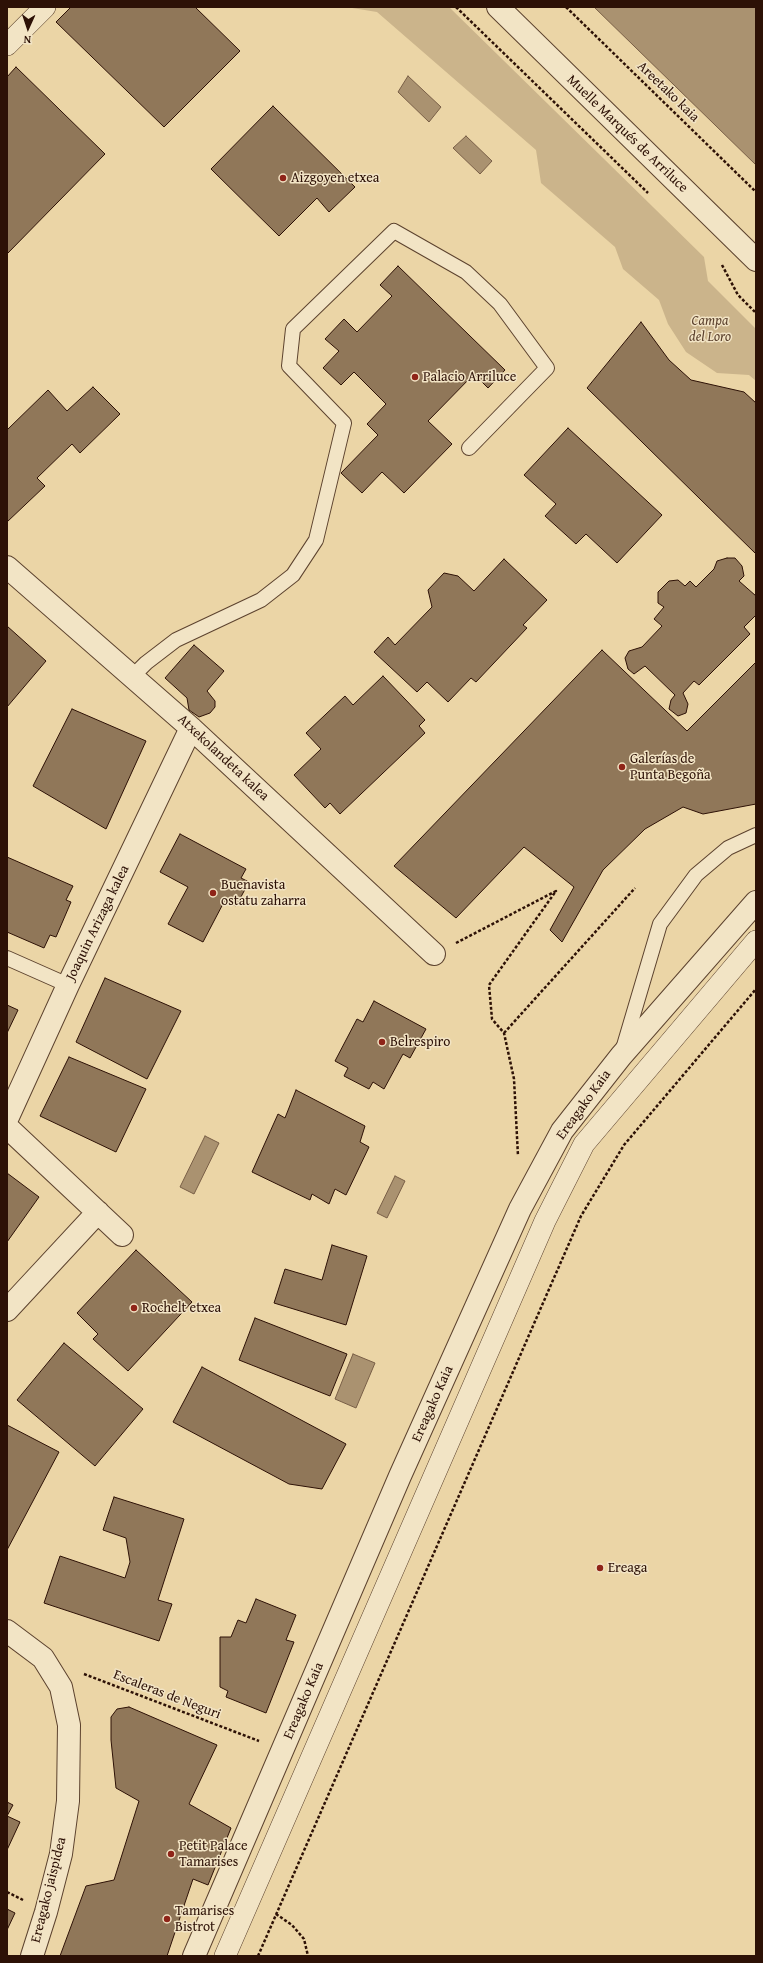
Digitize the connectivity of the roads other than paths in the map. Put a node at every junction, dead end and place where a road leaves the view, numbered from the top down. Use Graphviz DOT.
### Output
graph roads {
  1 [pos="45,7"];
  2 [pos="498,7"];
  3 [pos="7,46"];
  4 [pos="756,260"];
  5 [pos="469,448"];
  6 [pos="7,566"];
  7 [pos="132,677"];
  8 [pos="192,728"];
  9 [pos="756,835"];
  10 [pos="756,902"];
  11 [pos="756,941"];
  12 [pos="434,954"];
  13 [pos="7,958"];
  14 [pos="68,985"];
  15 [pos="621,1056"];
  16 [pos="7,1119"];
  17 [pos="7,1127"];
  18 [pos="98,1212"];
  19 [pos="122,1234"];
  20 [pos="7,1310"];
  21 [pos="7,1631"];
  22 [pos="32,1956"];
  23 [pos="194,1956"];
  24 [pos="225,1956"];
  1 -- 3 [label="street"];
  2 -- 4 [label="street, Muelle Marqués de Arriluce"];
  5 -- 7 [label="lane"];
  6 -- 7 [label="street, Atxekolandeta kalea"];
  7 -- 8 [label="street, Atxekolandeta kalea"];
  8 -- 12 [label="street, Atxekolandeta kalea"];
  8 -- 14 [label="street, Joaquin Arizaga kalea"];
  9 -- 15 [label="lane"];
  10 -- 15 [label="street, Ereagako Kaia"];
  11 -- 24 [label="street, Ereagako Kaia"];
  13 -- 14 [label="lane"];
  14 -- 16 [label="street, Joaquin Arizaga kalea"];
  15 -- 23 [label="street, Ereagako Kaia"];
  17 -- 18 [label="street"];
  18 -- 19 [label="street"];
  18 -- 20 [label="street"];
  21 -- 22 [label="street, Ereagako jaispidea"];
}
